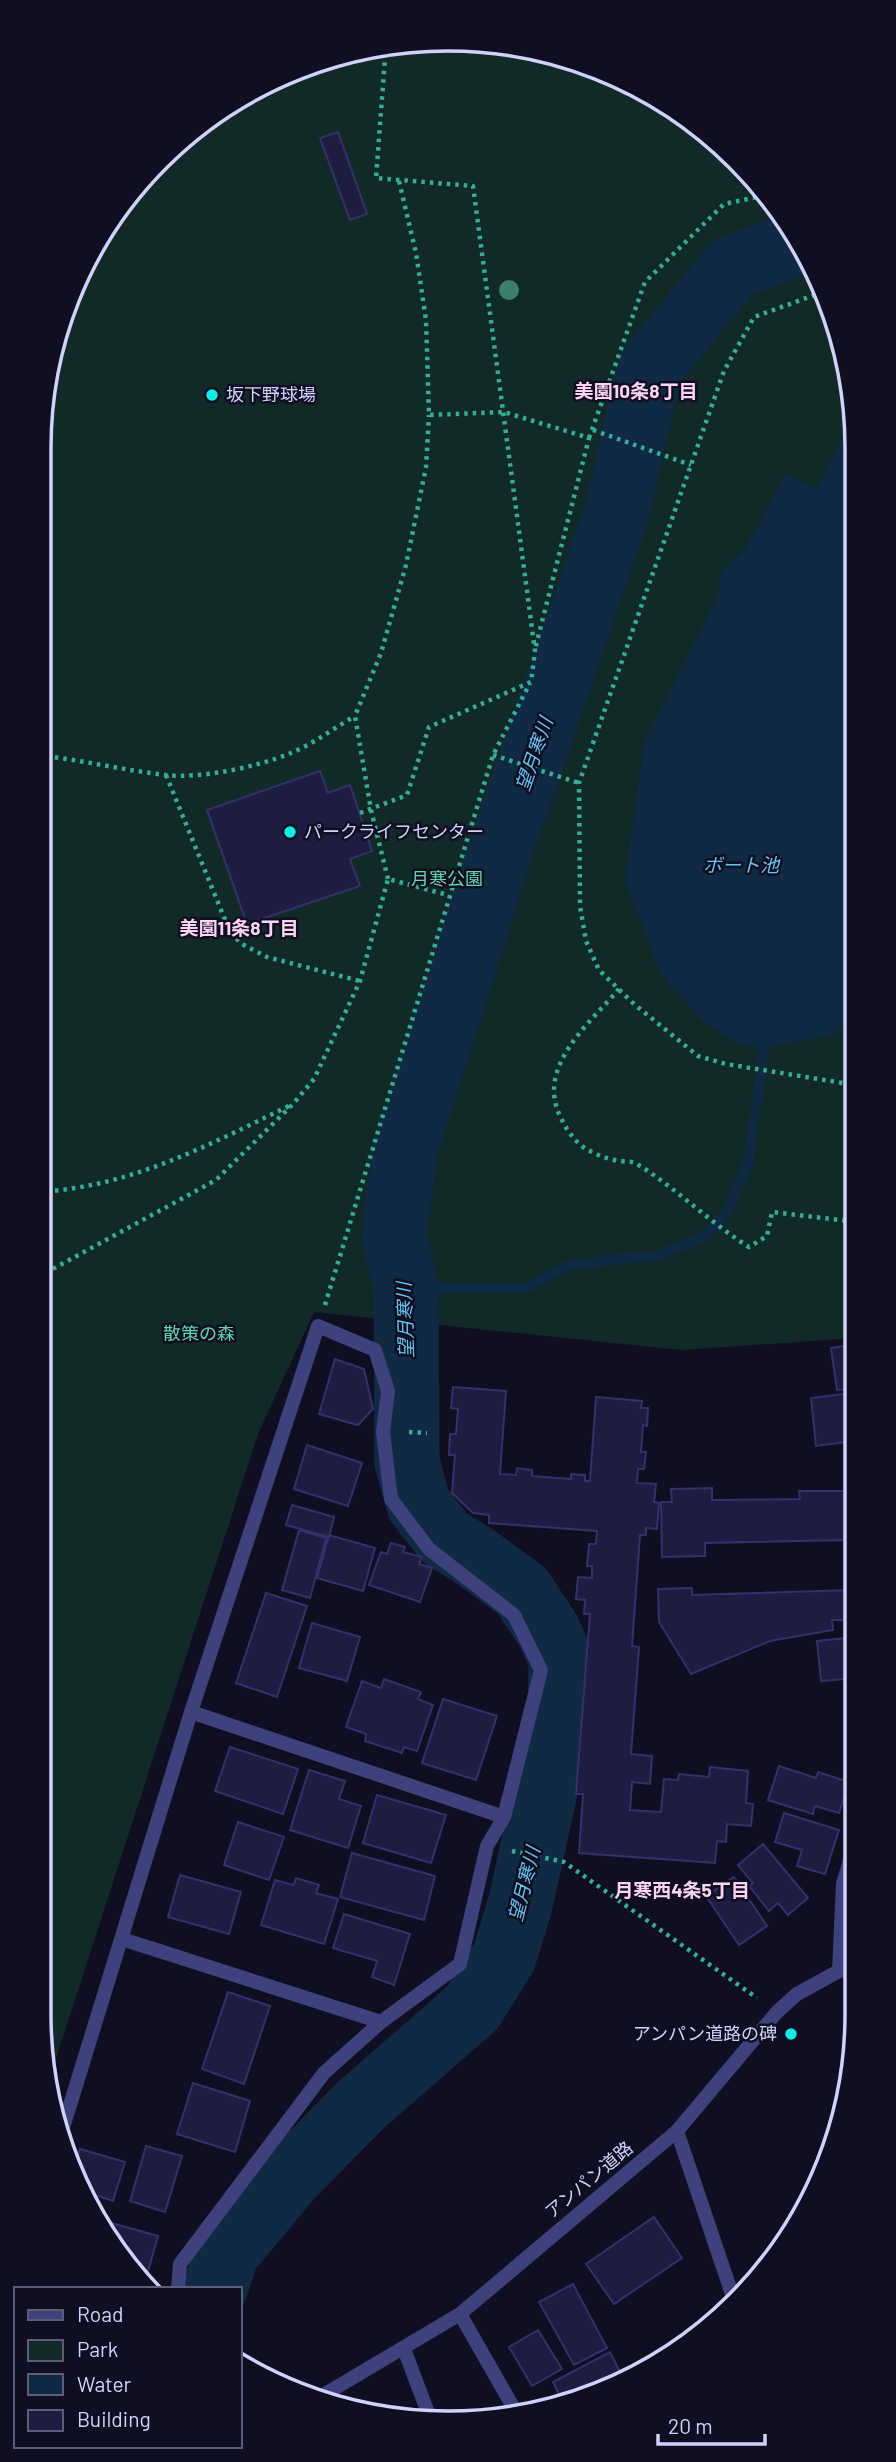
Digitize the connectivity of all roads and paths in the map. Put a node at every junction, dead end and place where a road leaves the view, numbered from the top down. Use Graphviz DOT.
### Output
graph roads {
  1 [pos="385,56"];
  2 [pos="399,181"];
  3 [pos="756,197"];
  4 [pos="815,295"];
  5 [pos="503,412"];
  6 [pos="429,415"];
  7 [pos="593,430"];
  8 [pos="589,438"];
  9 [pos="691,465"];
  10 [pos="535,651"];
  11 [pos="531,682"];
  12 [pos="355,716"];
  13 [pos="493,755"];
  14 [pos="51,757"];
  15 [pos="166,775"];
  16 [pos="579,783"];
  17 [pos="371,810"];
  18 [pos="359,813"];
  19 [pos="388,879"];
  20 [pos="448,895"];
  21 [pos="360,981"];
  22 [pos="619,989"];
  23 [pos="845,1084"];
  24 [pos="293,1104"];
  25 [pos="51,1191"];
  26 [pos="845,1221"];
  27 [pos="51,1270"];
  28 [pos="318,1326"];
  29 [pos="191,1712"];
  30 [pos="504,1817"];
  31 [pos="487,1846"];
  32 [pos="845,1877"];
  33 [pos="122,1940"];
  34 [pos="845,1970"];
  35 [pos="839,1971"];
  36 [pos="776,2012"];
  37 [pos="381,2022"];
  38 [pos="65,2121"];
  39 [pos="677,2131"];
  40 [pos="178,2287"];
  41 [pos="731,2292"];
  42 [pos="460,2314"];
  43 [pos="404,2349"];
  44 [pos="328,2393"];
  45 [pos="513,2406"];
  46 [pos="427,2410"];
  1 -- 2 [label="path"];
  2 -- 5 [label="path"];
  2 -- 6 [label="path"];
  3 -- 7 [label="path"];
  4 -- 9 [label="path"];
  5 -- 6 [label="path"];
  5 -- 8 [label="path"];
  5 -- 10 [label="path"];
  6 -- 12 [label="path"];
  7 -- 8 [label="path"];
  7 -- 9 [label="path"];
  8 -- 10 [label="path"];
  9 -- 16 [label="path"];
  10 -- 11 [label="path"];
  11 -- 13 [label="path"];
  11 -- 17 [label="path"];
  12 -- 15 [label="path"];
  12 -- 17 [label="path"];
  13 -- 16 [label="path"];
  13 -- 20 [label="path"];
  14 -- 15 [label="path"];
  15 -- 21 [label="path"];
  16 -- 22 [label="path"];
  17 -- 18 [label="path"];
  17 -- 19 [label="path"];
  19 -- 20 [label="path"];
  19 -- 21 [label="path"];
  20 -- 28 [label="path"];
  21 -- 24 [label="path"];
  22 -- 23 [label="path"];
  22 -- 26 [label="path"];
  24 -- 25 [label="path"];
  24 -- 27 [label="path"];
  28 -- 29 [label="street"];
  28 -- 30 [label="street"];
  29 -- 30 [label="street"];
  29 -- 33 [label="street"];
  30 -- 31 [label="street"];
  31 -- 36 [label="path"];
  31 -- 37 [label="street"];
  32 -- 35 [label="street"];
  33 -- 37 [label="street"];
  33 -- 38 [label="street"];
  34 -- 35 [label="street, アンパン道路"];
  35 -- 36 [label="street, アンパン道路"];
  36 -- 39 [label="street, アンパン道路"];
  37 -- 40 [label="street"];
  39 -- 41 [label="street"];
  39 -- 42 [label="street, アンパン道路"];
  42 -- 43 [label="street, アンパン道路"];
  42 -- 45 [label="street"];
  43 -- 44 [label="street, アンパン道路"];
  43 -- 46 [label="street"];
}
